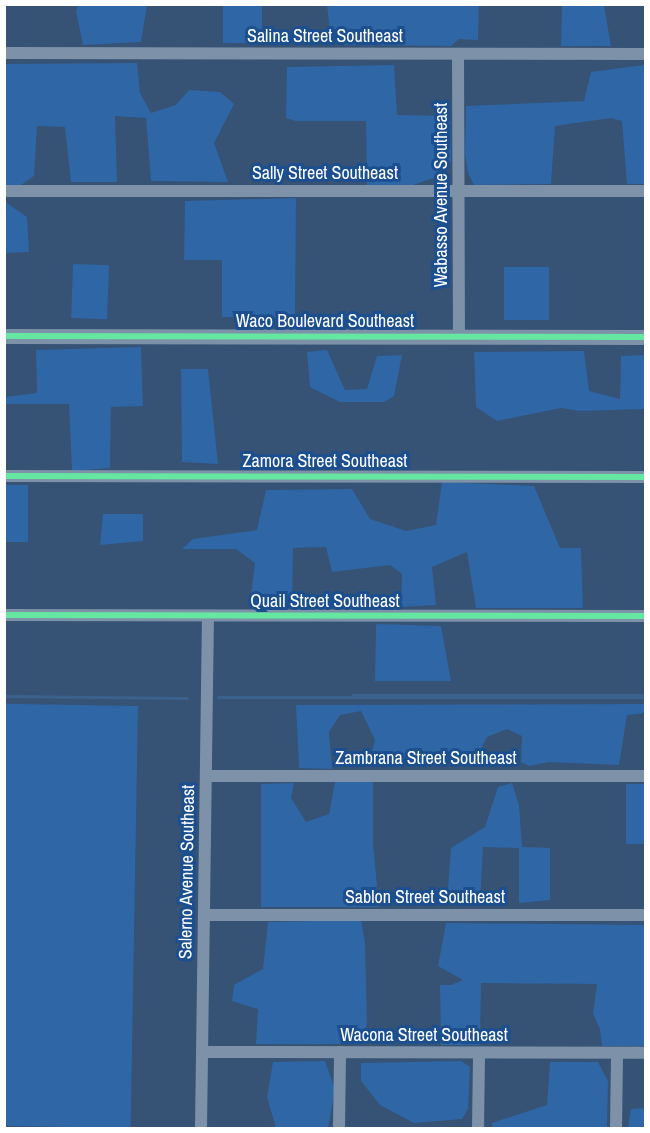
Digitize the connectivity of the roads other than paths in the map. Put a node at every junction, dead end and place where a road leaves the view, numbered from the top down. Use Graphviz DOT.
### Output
graph roads {
  1 [pos="4,53"];
  2 [pos="458,54"];
  3 [pos="645,54"];
  4 [pos="458,190"];
  5 [pos="4,191"];
  6 [pos="645,191"];
  7 [pos="4,336"];
  8 [pos="459,337"];
  9 [pos="645,337"];
  10 [pos="4,476"];
  11 [pos="645,477"];
  12 [pos="4,615"];
  13 [pos="208,615"];
  14 [pos="645,616"];
  15 [pos="206,776"];
  16 [pos="645,776"];
  17 [pos="205,915"];
  18 [pos="645,915"];
  19 [pos="202,1052"];
  20 [pos="340,1053"];
  21 [pos="479,1053"];
  22 [pos="617,1053"];
  23 [pos="645,1053"];
  24 [pos="201,1128"];
  25 [pos="339,1128"];
  26 [pos="478,1128"];
  27 [pos="616,1128"];
  1 -- 2 [label="street, Salina Street Southeast"];
  2 -- 3 [label="street, Salina Street Southeast"];
  2 -- 4 [label="street, Wabasso Avenue Southeast"];
  4 -- 5 [label="street, Sally Street Southeast"];
  4 -- 6 [label="street, Sally Street Southeast"];
  4 -- 8 [label="street, Wabasso Avenue Southeast"];
  7 -- 8 [label="street, Waco Boulevard Southeast"];
  8 -- 9 [label="street, Waco Boulevard Southeast"];
  10 -- 11 [label="street, Zamora Street Southeast"];
  12 -- 13 [label="street, Quail Street Southeast"];
  13 -- 14 [label="street, Quail Street Southeast"];
  13 -- 15 [label="street, Salerno Avenue Southeast"];
  15 -- 16 [label="street, Zambrana Street Southeast"];
  15 -- 17 [label="street, Salerno Avenue Southeast"];
  17 -- 18 [label="street, Sablon Street Southeast"];
  17 -- 19 [label="street, Salerno Avenue Southeast"];
  19 -- 20 [label="street, Wacona Street Southeast"];
  19 -- 24 [label="street, Salerno Avenue Southeast"];
  20 -- 21 [label="street, Wacona Street Southeast"];
  20 -- 25 [label="street"];
  21 -- 22 [label="street, Wacona Street Southeast"];
  21 -- 26 [label="street"];
  22 -- 23 [label="street, Wacona Street Southeast"];
  22 -- 27 [label="street"];
}
